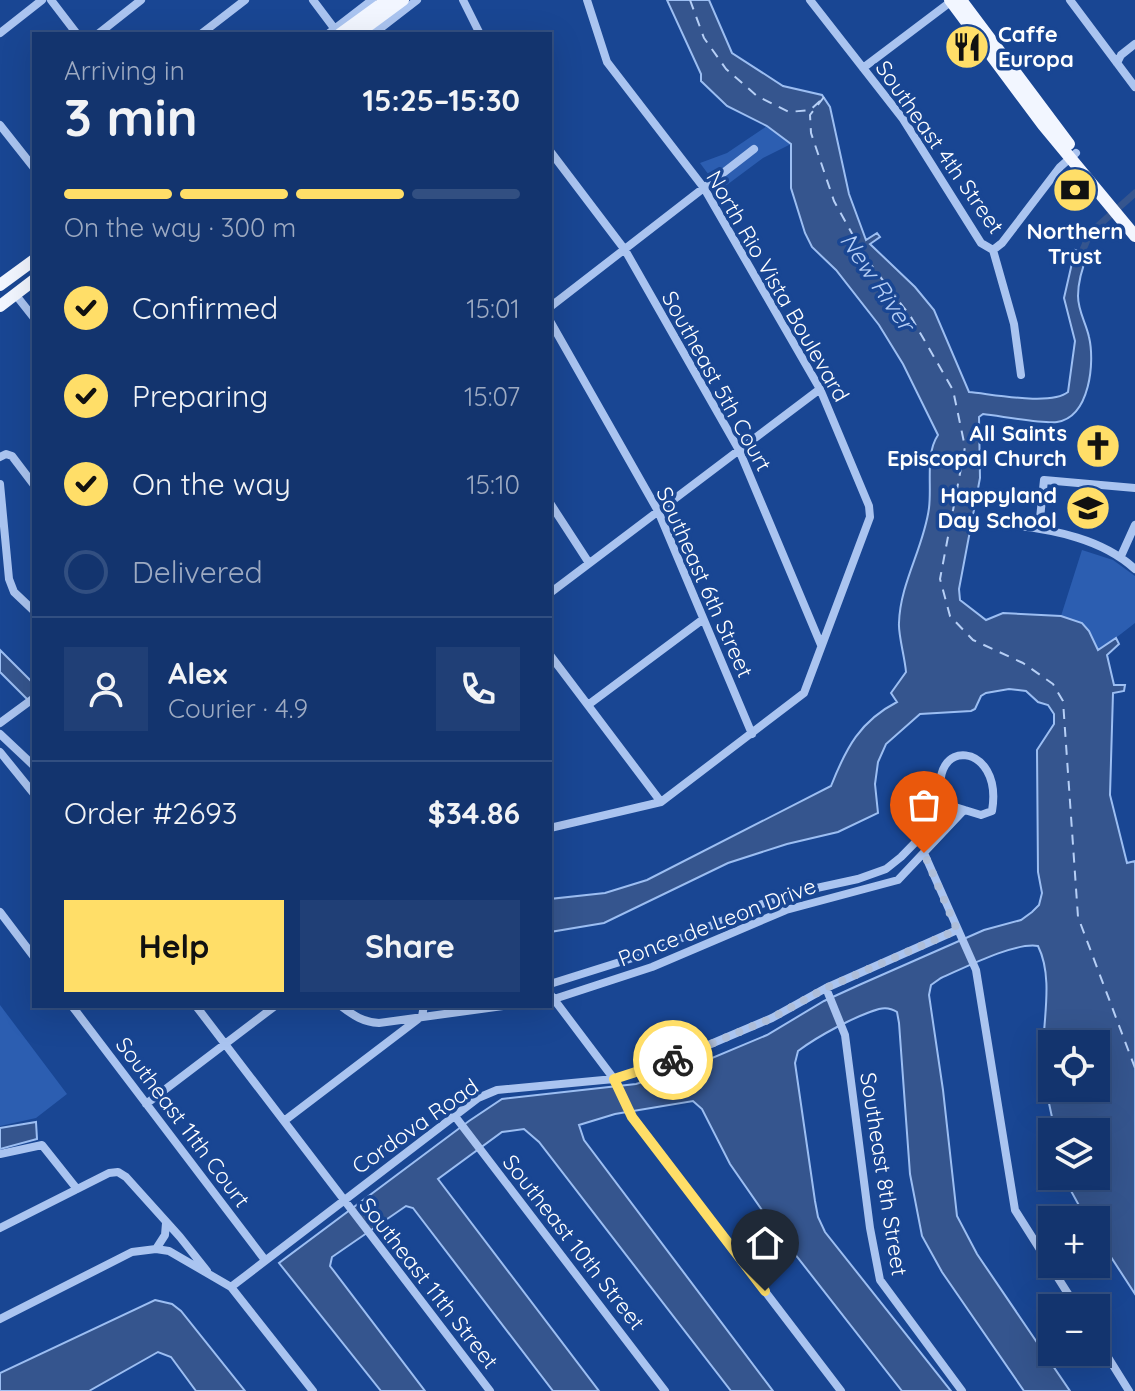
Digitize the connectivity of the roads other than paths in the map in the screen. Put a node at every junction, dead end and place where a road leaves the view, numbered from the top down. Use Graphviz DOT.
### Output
graph roads {
  1 [pos="42,0"];
  2 [pos="51,0"];
  3 [pos="141,0"];
  4 [pos="245,0"];
  5 [pos="313,0"];
  6 [pos="372,0"];
  7 [pos="387,0"];
  8 [pos="403,0"];
  9 [pos="417,0"];
  10 [pos="463,0"];
  11 [pos="587,0"];
  12 [pos="810,0"];
  13 [pos="954,0"];
  14 [pos="1070,0"];
  15 [pos="75,32"];
  16 [pos="101,32"];
  17 [pos="204,32"];
  18 [pos="334,32"];
  19 [pos="360,32"];
  20 [pos="376,32"];
  21 [pos="479,32"];
  22 [pos="0,33"];
  23 [pos="1135,44"];
  24 [pos="1117,63"];
  25 [pos="863,68"];
  26 [pos="1135,87"];
  27 [pos="0,125"];
  28 [pos="754,149"];
  29 [pos="552,154"];
  30 [pos="1073,155"];
  31 [pos="32,165"];
  32 [pos="704,188"];
  33 [pos="1134,234"];
  34 [pos="625,250"];
  35 [pos="993,250"];
  36 [pos="29,264"];
  37 [pos="32,281"];
  38 [pos="1,282"];
  39 [pos="15,294"];
  40 [pos="0,299"];
  41 [pos="552,305"];
  42 [pos="0,306"];
  43 [pos="32,315"];
  44 [pos="552,325"];
  45 [pos="1021,375"];
  46 [pos="820,389"];
  47 [pos="739,450"];
  48 [pos="3,455"];
  49 [pos="32,482"];
  50 [pos="0,484"];
  51 [pos="1135,488"];
  52 [pos="552,506"];
  53 [pos="658,511"];
  54 [pos="1011,525"];
  55 [pos="1135,525"];
  56 [pos="1039,528"];
  57 [pos="1121,556"];
  58 [pos="589,563"];
  59 [pos="1135,569"];
  60 [pos="552,591"];
  61 [pos="32,609"];
  62 [pos="702,620"];
  63 [pos="821,645"];
  64 [pos="552,658"];
  65 [pos="30,700"];
  66 [pos="588,705"];
  67 [pos="0,723"];
  68 [pos="0,734"];
  69 [pos="752,734"];
  70 [pos="0,752"];
  71 [pos="32,764"];
  72 [pos="32,790"];
  73 [pos="661,802"];
  74 [pos="959,809"];
  75 [pos="552,828"];
  76 [pos="924,853"];
  77 [pos="0,912"];
  78 [pos="959,934"];
  79 [pos="32,954"];
  80 [pos="552,983"];
  81 [pos="828,992"];
  82 [pos="552,998"];
  83 [pos="552,999"];
  84 [pos="74,1008"];
  85 [pos="198,1008"];
  86 [pos="272,1008"];
  87 [pos="344,1008"];
  88 [pos="424,1008"];
  89 [pos="487,1008"];
  90 [pos="422,1016"];
  91 [pos="225,1044"];
  92 [pos="614,1079"];
  93 [pos="146,1104"];
  94 [pos="456,1119"];
  95 [pos="284,1121"];
  96 [pos="0,1154"];
  97 [pos="77,1189"];
  98 [pos="345,1203"];
  99 [pos="166,1223"];
  100 [pos="0,1228"];
  101 [pos="156,1249"];
  102 [pos="265,1260"];
  103 [pos="210,1275"];
  104 [pos="231,1287"];
  105 [pos="1068,1294"];
  106 [pos="0,1319"];
  107 [pos="1110,1360"];
  108 [pos="313,1391"];
  109 [pos="490,1391"];
  110 [pos="665,1391"];
  111 [pos="841,1391"];
  112 [pos="962,1391"];
  113 [pos="1129,1391"];
  1 -- 22 [label="street"];
  2 -- 15 [label="street"];
  3 -- 16 [label="street"];
  4 -- 17 [label="street"];
  5 -- 18 [label="street"];
  6 -- 18 [label="street"];
  7 -- 18 [label="main road"];
  8 -- 19 [label="main road"];
  9 -- 20 [label="street"];
  10 -- 21 [label="street"];
  11 -- 32 [label="street, North Rio Vista Boulevard"];
  12 -- 25 [label="street, Southeast 4th Street"];
  13 -- 25 [label="street"];
  13 -- 30 [label="main road"];
  14 -- 24 [label="street"];
  23 -- 24 [label="street"];
  24 -- 26 [label="street"];
  25 -- 35 [label="street, Southeast 4th Street"];
  27 -- 31 [label="street"];
  28 -- 32 [label="street"];
  29 -- 34 [label="street, Southeast 5th Court"];
  30 -- 33 [label="main road"];
  30 -- 35 [label="street"];
  32 -- 34 [label="street"];
  32 -- 46 [label="street, North Rio Vista Boulevard"];
  34 -- 41 [label="street"];
  34 -- 47 [label="street, Southeast 5th Court"];
  35 -- 45 [label="street, Southeast 4th Street"];
  36 -- 38 [label="main road"];
  36 -- 39 [label="main road"];
  37 -- 39 [label="main road"];
  38 -- 40 [label="main road"];
  39 -- 42 [label="main road"];
  39 -- 43 [label="street"];
  44 -- 53 [label="street, Southeast 6th Street"];
  46 -- 47 [label="street"];
  46 -- 63 [label="street, North Rio Vista Boulevard"];
  47 -- 53 [label="street"];
  47 -- 63 [label="street, Southeast 5th Court"];
  48 -- 49 [label="street"];
  50 -- 61 [label="street"];
  51 -- 56 [label="street"];
  52 -- 58 [label="street"];
  53 -- 58 [label="street"];
  53 -- 62 [label="street, Southeast 6th Street"];
  54 -- 56 [label="street"];
  55 -- 57 [label="street"];
  56 -- 57 [label="street"];
  57 -- 59 [label="street"];
  58 -- 60 [label="street"];
  62 -- 66 [label="street"];
  62 -- 69 [label="street, Southeast 6th Street"];
  63 -- 69 [label="street, North Rio Vista Boulevard"];
  64 -- 66 [label="street"];
  65 -- 67 [label="street"];
  66 -- 73 [label="street"];
  68 -- 71 [label="street"];
  69 -- 73 [label="street, North Rio Vista Boulevard"];
  70 -- 72 [label="street"];
  73 -- 75 [label="street, North Rio Vista Boulevard"];
  74 -- 74 [label="street, Ponce de Leon Drive"];
  74 -- 76 [label="street, Ponce de Leon Drive"];
  74 -- 80 [label="street, Ponce de Leon Drive"];
  76 -- 78 [label="street"];
  76 -- 82 [label="street, Ponce de Leon Drive"];
  77 -- 79 [label="street"];
  78 -- 81 [label="street, Cordova Road"];
  78 -- 105 [label="street"];
  81 -- 92 [label="street, Cordova Road"];
  81 -- 112 [label="street, Southeast 8th Street"];
  83 -- 92 [label="street"];
  84 -- 93 [label="street, Southeast 11th Court"];
  85 -- 91 [label="street, Southeast 11th Street"];
  86 -- 91 [label="street"];
  87 -- 90 [label="street"];
  88 -- 90 [label="street"];
  89 -- 90 [label="street"];
  90 -- 95 [label="street"];
  91 -- 93 [label="street"];
  91 -- 95 [label="street, Southeast 11th Street"];
  92 -- 94 [label="street, Cordova Road"];
  92 -- 111 [label="street"];
  93 -- 102 [label="street, Southeast 11th Court"];
  94 -- 98 [label="street, Cordova Road"];
  94 -- 110 [label="street, Southeast 10th Street"];
  95 -- 98 [label="street, Southeast 11th Street"];
  96 -- 97 [label="street"];
  97 -- 99 [label="street"];
  97 -- 100 [label="street"];
  98 -- 102 [label="street, Cordova Road"];
  98 -- 109 [label="street, Southeast 11th Street"];
  99 -- 101 [label="street"];
  99 -- 103 [label="street"];
  101 -- 103 [label="street"];
  101 -- 106 [label="street"];
  102 -- 104 [label="street, Cordova Road"];
  103 -- 104 [label="street"];
  104 -- 108 [label="street"];
  107 -- 113 [label="street"];
}
